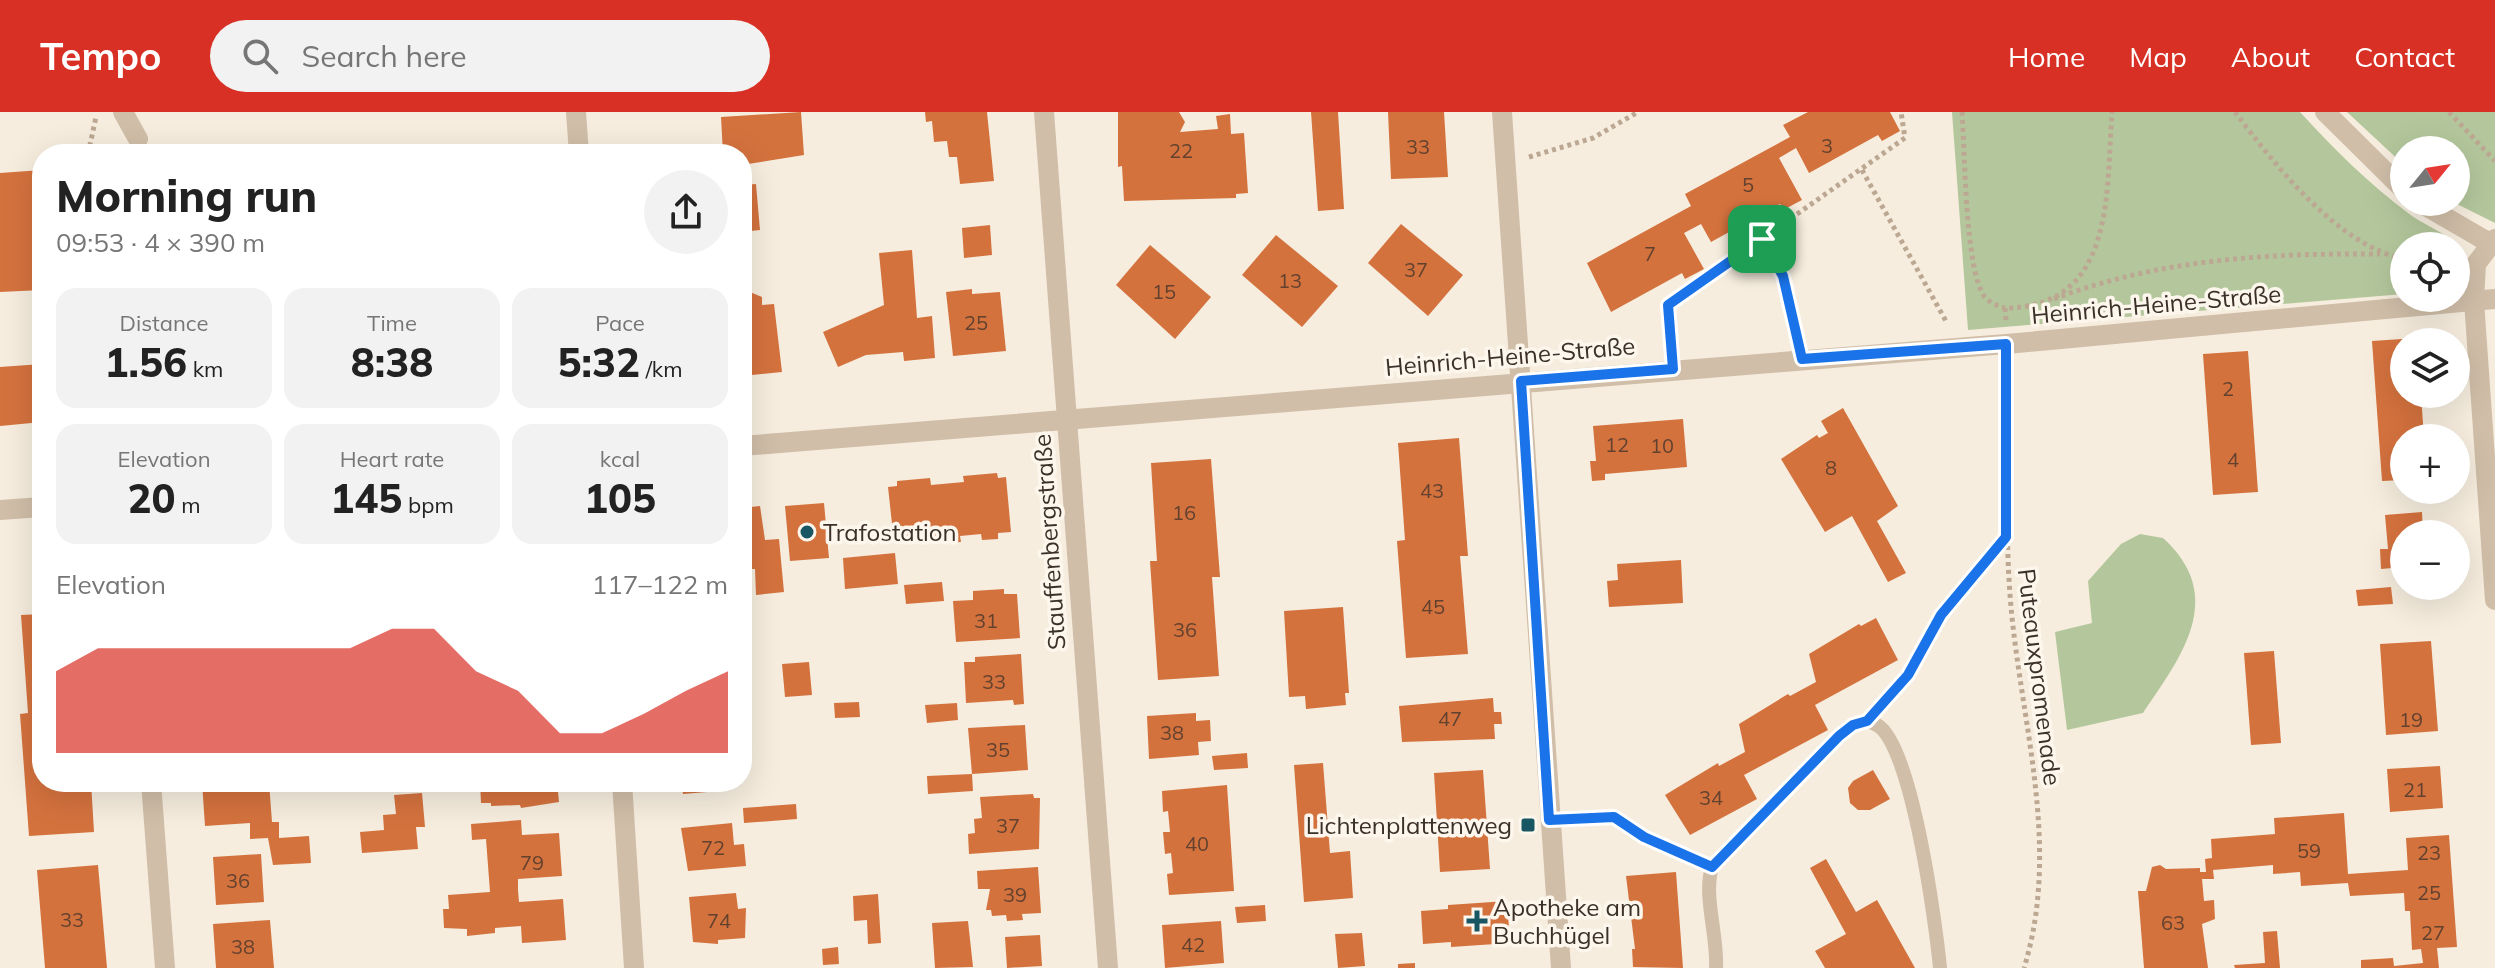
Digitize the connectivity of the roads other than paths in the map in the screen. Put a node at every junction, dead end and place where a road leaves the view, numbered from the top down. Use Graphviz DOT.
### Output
graph roads {
  1 [pos="123,112"];
  2 [pos="576,112"];
  3 [pos="1044,112"];
  4 [pos="1502,112"];
  5 [pos="2325,112"];
  6 [pos="138,139"];
  7 [pos="578,144"];
  8 [pos="2390,176"];
  9 [pos="2444,216"];
  10 [pos="2493,243"];
  11 [pos="2495,299"];
  12 [pos="2474,301"];
  13 [pos="1521,381"];
  14 [pos="1066,419"];
  15 [pos="752,445"];
  16 [pos="32,508"];
  17 [pos="0,510"];
  18 [pos="2495,600"];
  19 [pos="152,792"];
  20 [pos="623,792"];
  21 [pos="165,968"];
  22 [pos="634,968"];
  23 [pos="1108,968"];
  24 [pos="1561,968"];
  25 [pos="1716,968"];
  26 [pos="1940,968"];
  1 -- 6 [label="street"];
  2 -- 7 [label="street"];
  3 -- 14 [label="street, Stauffenbergstraße"];
  4 -- 13 [label="street"];
  5 -- 8 [label="street"];
  9 -- 10 [label="street"];
  10 -- 12 [label="street"];
  11 -- 12 [label="street, Heinrich-Heine-Straße"];
  12 -- 13 [label="street, Heinrich-Heine-Straße"];
  12 -- 18 [label="street"];
  13 -- 14 [label="street, Heinrich-Heine-Straße"];
  13 -- 24 [label="street"];
  14 -- 15 [label="street, Heinrich-Heine-Straße"];
  14 -- 23 [label="street, Stauffenbergstraße"];
  16 -- 17 [label="street"];
  19 -- 21 [label="street"];
  20 -- 22 [label="street"];
  25 -- 26 [label="lane"];
}
